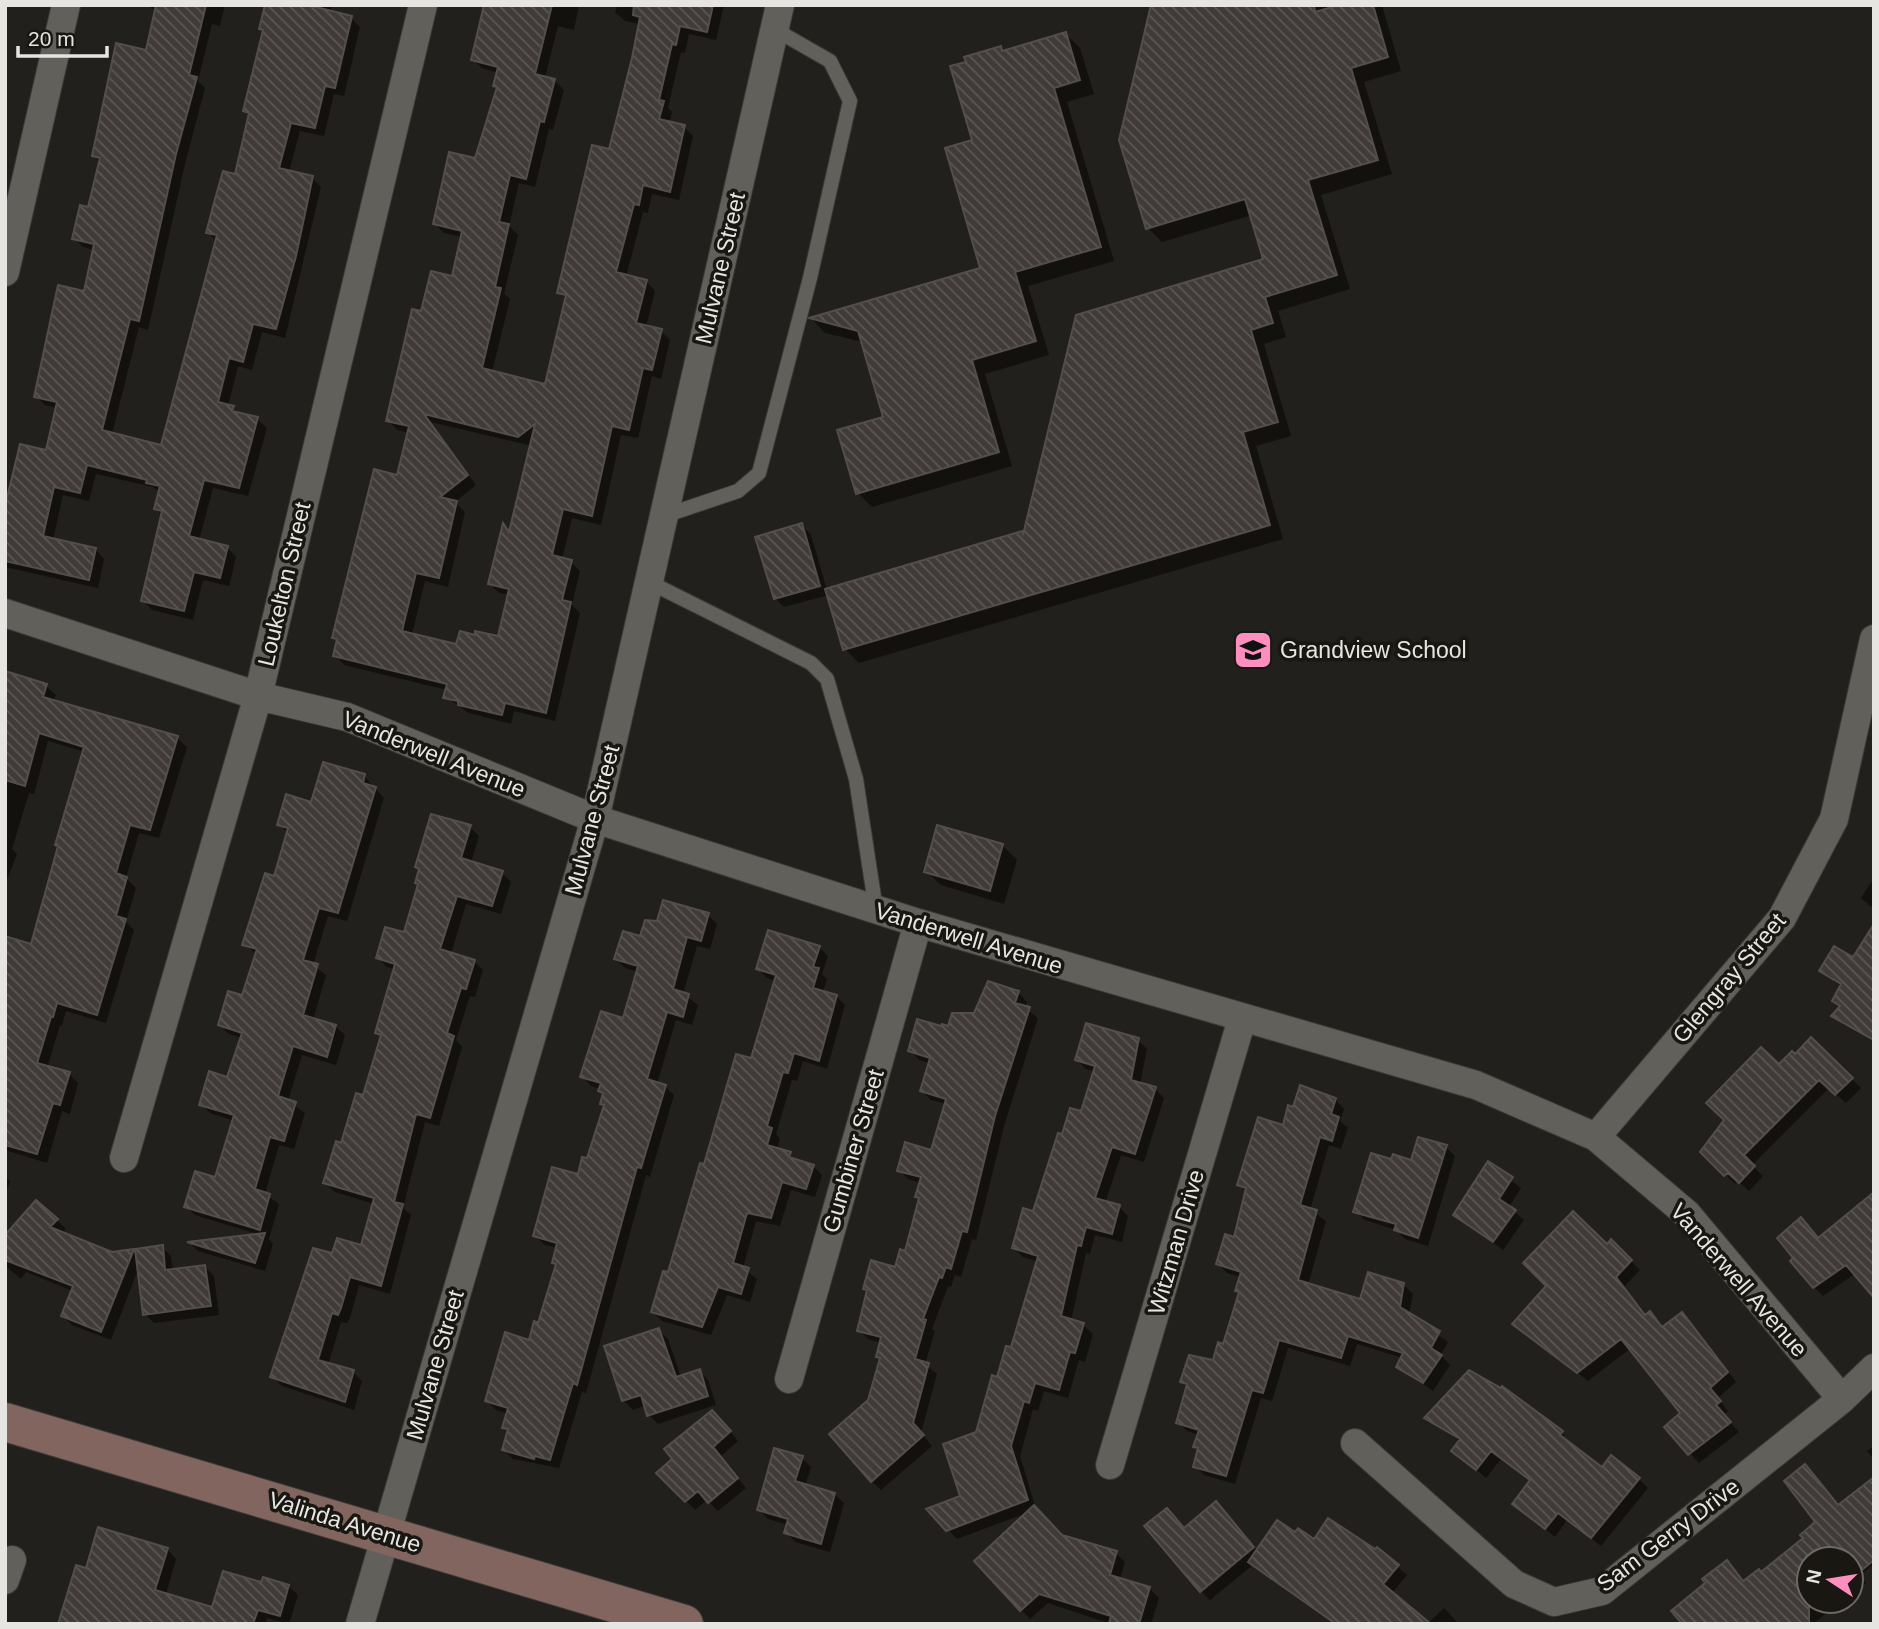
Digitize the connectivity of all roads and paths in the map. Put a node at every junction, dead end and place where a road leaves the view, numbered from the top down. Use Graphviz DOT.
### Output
graph roads {
  1 [pos="66,5"];
  2 [pos="423,5"];
  3 [pos="777,17"];
  4 [pos="5,272"];
  5 [pos="664,516"];
  6 [pos="649,582"];
  7 [pos="5,613"];
  8 [pos="1874,639"];
  9 [pos="257,696"];
  10 [pos="595,819"];
  11 [pos="876,910"];
  12 [pos="918,923"];
  13 [pos="1242,1019"];
  14 [pos="1596,1137"];
  15 [pos="124,1158"];
  16 [pos="1874,1368"];
  17 [pos="789,1379"];
  18 [pos="1842,1399"];
  19 [pos="5,1422"];
  20 [pos="1354,1443"];
  21 [pos="1110,1465"];
  22 [pos="386,1534"];
  23 [pos="360,1624"];
  24 [pos="684,1624"];
  1 -- 4 [label="street"];
  2 -- 9 [label="street, Loukelton Street"];
  3 -- 5 [label="street, Mulvane Street"];
  3 -- 5 [label="lane"];
  5 -- 6 [label="street, Mulvane Street"];
  6 -- 10 [label="street, Mulvane Street"];
  6 -- 11 [label="lane"];
  7 -- 9 [label="street, Vanderwell Avenue"];
  8 -- 14 [label="street, Glengray Street"];
  9 -- 10 [label="street, Vanderwell Avenue"];
  9 -- 15 [label="street, Loukelton Street"];
  10 -- 11 [label="street, Vanderwell Avenue"];
  10 -- 22 [label="street, Mulvane Street"];
  11 -- 12 [label="street, Vanderwell Avenue"];
  12 -- 13 [label="street, Vanderwell Avenue"];
  12 -- 17 [label="street, Gumbiner Street"];
  13 -- 14 [label="street, Vanderwell Avenue"];
  13 -- 21 [label="street, Witzman Drive"];
  14 -- 18 [label="street, Vanderwell Avenue"];
  16 -- 18 [label="street, Sam Gerry Drive"];
  18 -- 20 [label="street, Sam Gerry Drive"];
  19 -- 22 [label="main road, Valinda Avenue"];
  22 -- 23 [label="street, Mulvane Street"];
  22 -- 24 [label="main road, Valinda Avenue"];
}
